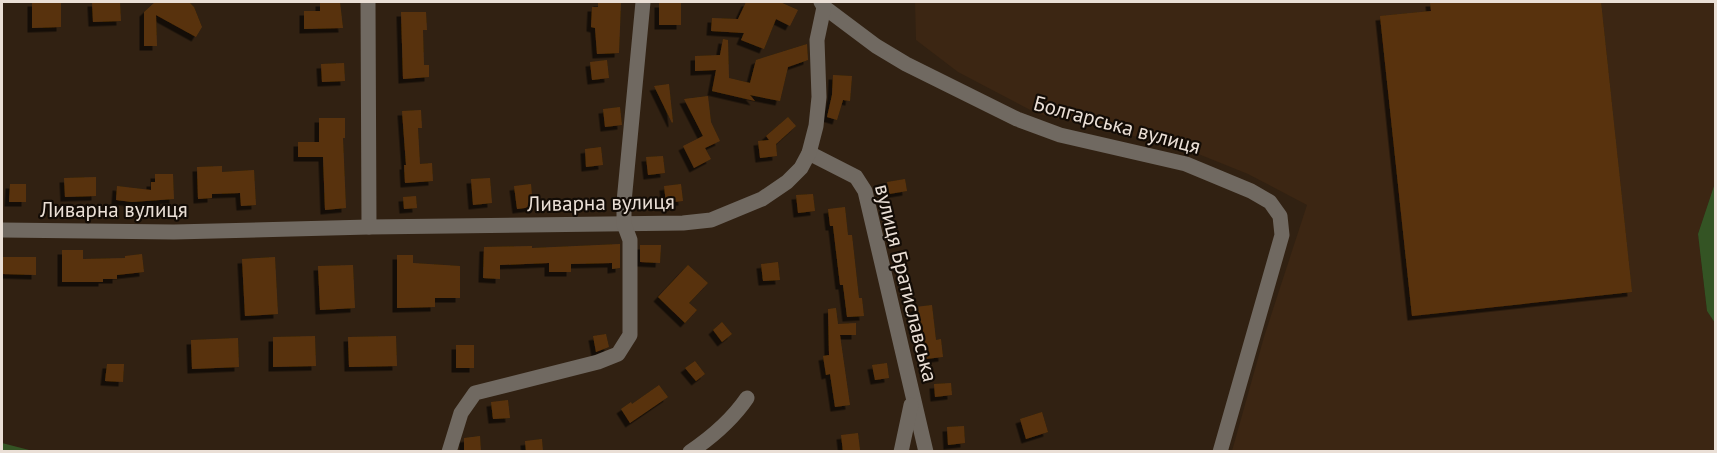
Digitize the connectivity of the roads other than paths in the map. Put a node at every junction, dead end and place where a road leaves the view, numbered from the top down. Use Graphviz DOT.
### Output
graph roads {
  1 [pos="369,2"];
  2 [pos="643,2"];
  3 [pos="822,4"];
  4 [pos="809,153"];
  5 [pos="624,224"];
  6 [pos="369,227"];
  7 [pos="2,230"];
  8 [pos="912,397"];
  9 [pos="747,398"];
  10 [pos="449,452"];
  11 [pos="690,452"];
  12 [pos="901,452"];
  13 [pos="926,452"];
  14 [pos="1220,452"];
  1 -- 6 [label="street"];
  2 -- 5 [label="street"];
  3 -- 4 [label="street"];
  3 -- 14 [label="street, Болгарська вулиця"];
  4 -- 5 [label="street, Ливарна вулиця"];
  4 -- 8 [label="street, вулиця Братиславська"];
  5 -- 6 [label="street, Ливарна вулиця"];
  5 -- 10 [label="street"];
  6 -- 7 [label="street, Ливарна вулиця"];
  8 -- 12 [label="street"];
  8 -- 13 [label="street, вулиця Братиславська"];
  9 -- 11 [label="street"];
}
